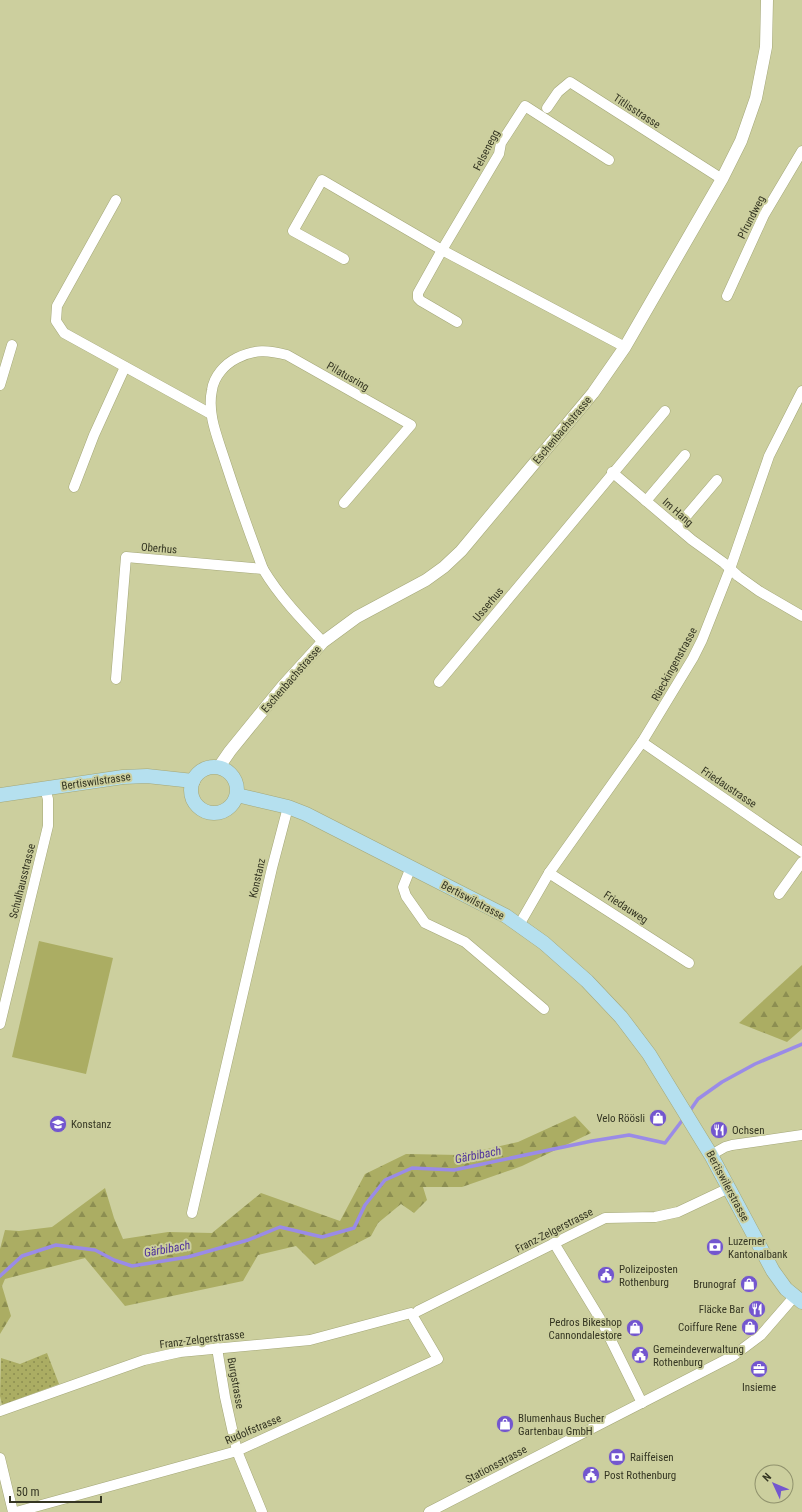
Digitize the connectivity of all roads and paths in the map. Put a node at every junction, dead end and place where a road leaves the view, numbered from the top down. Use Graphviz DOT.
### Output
graph roads {
  1 [pos="767,0"];
  2 [pos="547,108"];
  3 [pos="802,151"];
  4 [pos="609,160"];
  5 [pos="722,179"];
  6 [pos="116,200"];
  7 [pos="442,250"];
  8 [pos="344,259"];
  9 [pos="727,296"];
  10 [pos="457,322"];
  11 [pos="12,345"];
  12 [pos="625,347"];
  13 [pos="125,367"];
  14 [pos="0,386"];
  15 [pos="802,392"];
  16 [pos="665,411"];
  17 [pos="211,414"];
  18 [pos="685,455"];
  19 [pos="612,472"];
  20 [pos="717,480"];
  21 [pos="74,487"];
  22 [pos="646,501"];
  23 [pos="344,503"];
  24 [pos="677,527"];
  25 [pos="730,568"];
  26 [pos="263,569"];
  27 [pos="802,616"];
  28 [pos="323,642"];
  29 [pos="116,679"];
  30 [pos="439,682"];
  31 [pos="642,742"];
  32 [pos="219,767"];
  33 [pos="193,781"];
  34 [pos="45,789"];
  35 [pos="0,795"];
  36 [pos="237,795"];
  37 [pos="288,806"];
  38 [pos="802,852"];
  39 [pos="802,862"];
  40 [pos="411,867"];
  41 [pos="549,873"];
  42 [pos="780,894"];
  43 [pos="519,925"];
  44 [pos="689,963"];
  45 [pos="544,1009"];
  46 [pos="0,1024"];
  47 [pos="663,1075"];
  48 [pos="802,1135"];
  49 [pos="712,1155"];
  50 [pos="729,1188"];
  51 [pos="192,1213"];
  52 [pos="554,1243"];
  53 [pos="798,1300"];
  54 [pos="415,1312"];
  55 [pos="217,1348"];
  56 [pos="642,1403"];
  57 [pos="0,1411"];
  58 [pos="237,1451"];
  59 [pos="0,1458"];
  60 [pos="13,1512"];
  61 [pos="16,1512"];
  62 [pos="262,1512"];
  63 [pos="429,1512"];
  1 -- 5 [label="street, Eschenbachstrasse"];
  2 -- 5 [label="street, Titlisstrasse"];
  3 -- 9 [label="street, Pfrundweg"];
  4 -- 7 [label="street, Felsenegg"];
  5 -- 12 [label="street, Eschenbachstrasse"];
  6 -- 13 [label="street"];
  7 -- 8 [label="street"];
  7 -- 10 [label="street, Felsenegg"];
  7 -- 12 [label="street"];
  11 -- 14 [label="street"];
  12 -- 28 [label="street, Eschenbachstrasse"];
  13 -- 17 [label="street"];
  13 -- 21 [label="street"];
  15 -- 25 [label="street, Rüeckingenstrasse"];
  16 -- 19 [label="street"];
  17 -- 23 [label="street, Pilatusring"];
  17 -- 26 [label="street, Pilatusring"];
  18 -- 22 [label="street"];
  19 -- 22 [label="street, Im Hang"];
  19 -- 30 [label="street, Usserhus"];
  20 -- 24 [label="street"];
  22 -- 24 [label="street, Im Hang"];
  24 -- 25 [label="street, Im Hang"];
  25 -- 27 [label="street, Im Hang"];
  25 -- 31 [label="street, Rüeckingenstrasse"];
  26 -- 28 [label="street, Pilatusring"];
  26 -- 29 [label="street, Oberhus"];
  28 -- 32 [label="street, Eschenbachstrasse"];
  31 -- 38 [label="street, Friedaustrasse"];
  31 -- 41 [label="street, Rüeckingenstrasse"];
  32 -- 33 [label="main road"];
  32 -- 36 [label="main road"];
  33 -- 34 [label="main road, Bertiswilstrasse"];
  33 -- 36 [label="main road"];
  34 -- 35 [label="main road, Bertiswilstrasse"];
  34 -- 46 [label="street, Schulhausstrasse"];
  36 -- 37 [label="main road, Bertiswilstrasse"];
  37 -- 40 [label="main road, Bertiswilstrasse"];
  37 -- 51 [label="street, Konstanz"];
  39 -- 42 [label="street"];
  40 -- 43 [label="main road, Bertiswilstrasse"];
  40 -- 45 [label="street"];
  41 -- 43 [label="street, Rüeckingenstrasse"];
  41 -- 44 [label="street, Friedauweg"];
  43 -- 47 [label="main road, Bertiswilstrasse"];
  47 -- 49 [label="main road, Bertiswilerstrasse"];
  48 -- 49 [label="street"];
  49 -- 50 [label="main road, Bertiswilerstrasse"];
  50 -- 52 [label="street, Franz-Zelgerstrasse"];
  50 -- 53 [label="main road, Bertiswilerstrasse"];
  52 -- 54 [label="street, Franz-Zelgerstrasse"];
  52 -- 56 [label="street"];
  53 -- 56 [label="street, Stationsstrasse"];
  54 -- 55 [label="street, Franz-Zelgerstrasse"];
  54 -- 58 [label="street, Rudolfstrasse"];
  55 -- 57 [label="street, Franz-Zelgerstrasse"];
  55 -- 58 [label="street, Burgstrasse"];
  56 -- 63 [label="street, Stationsstrasse"];
  58 -- 61 [label="street, Rudolfstrasse"];
  58 -- 62 [label="street, Burgstrasse"];
  59 -- 60 [label="street"];
}
